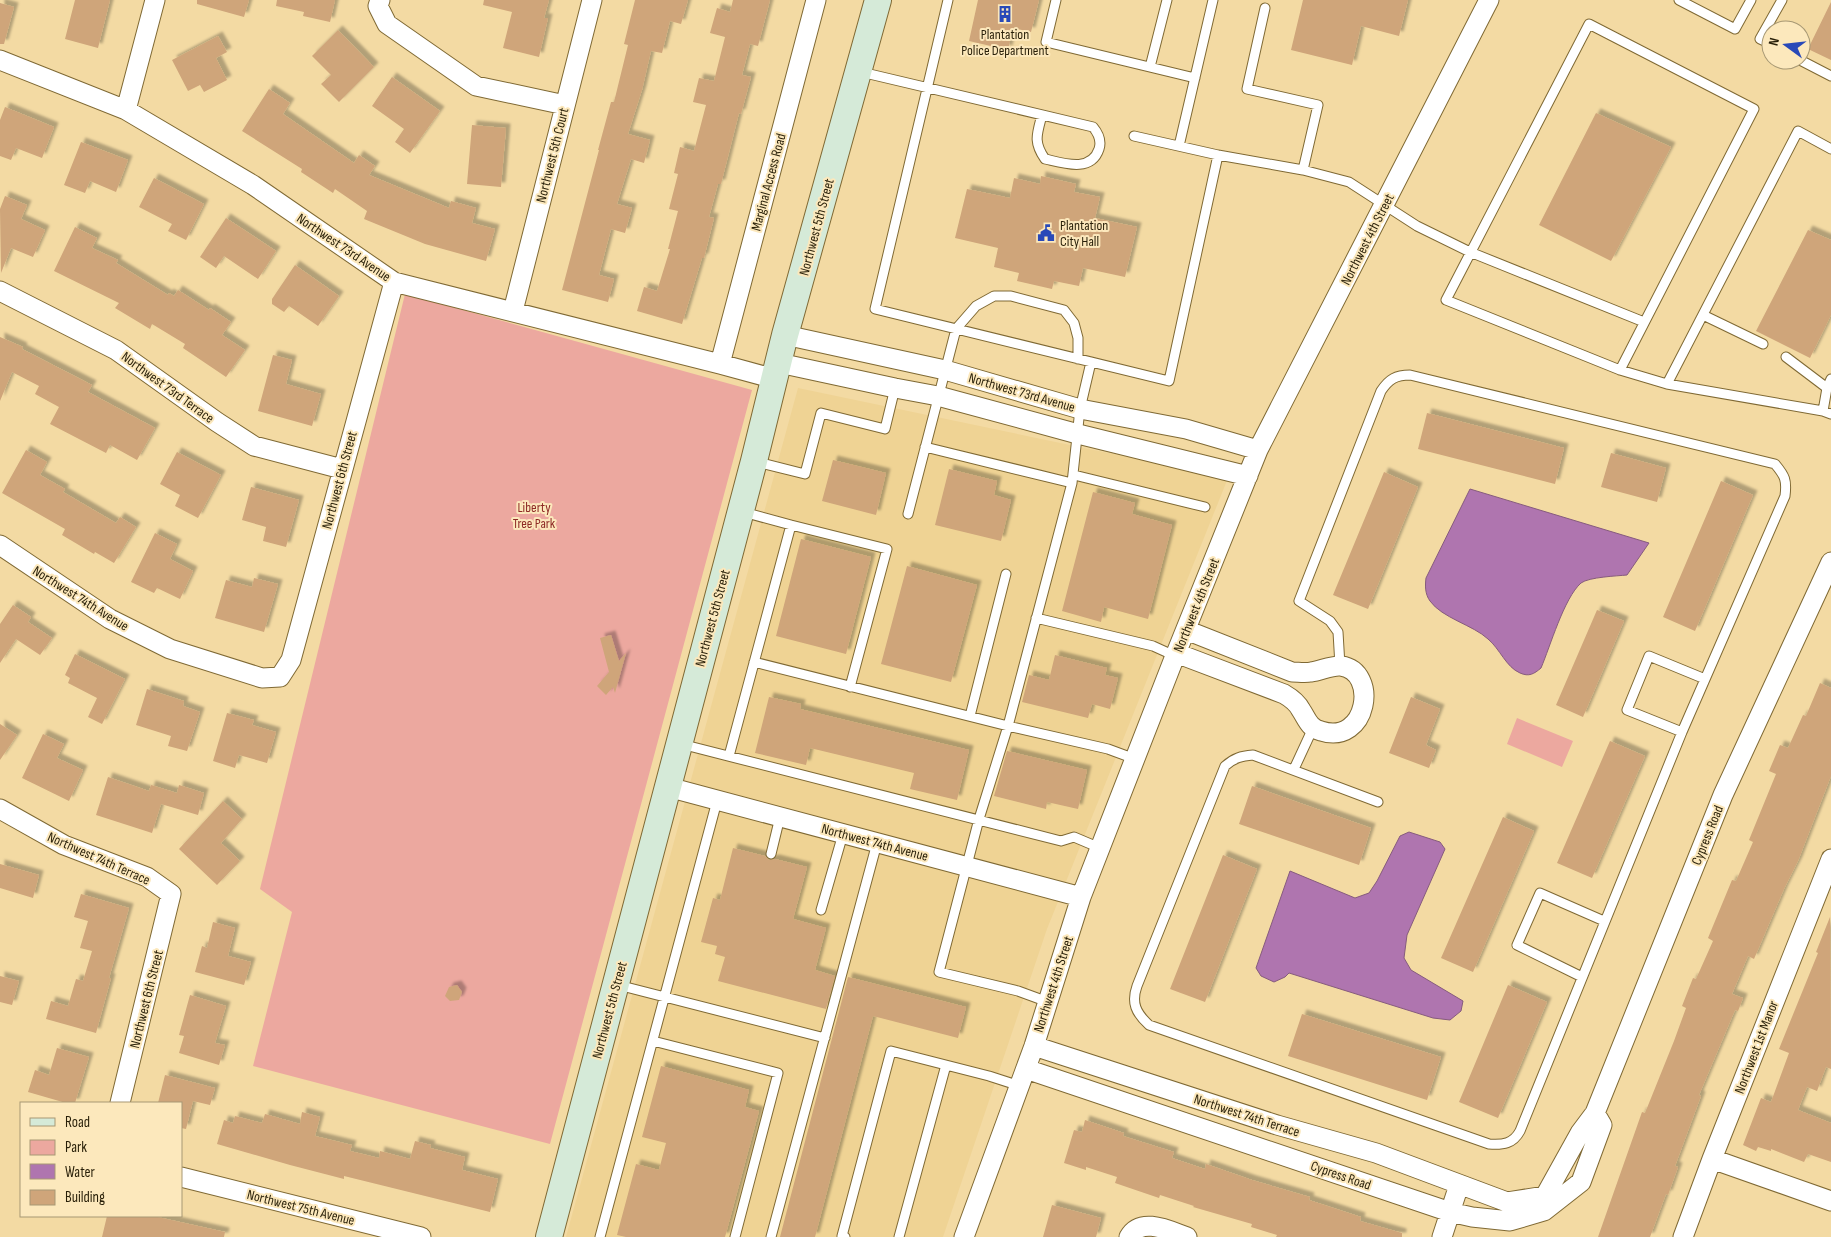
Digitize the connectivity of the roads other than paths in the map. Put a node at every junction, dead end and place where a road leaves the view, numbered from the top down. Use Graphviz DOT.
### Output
graph roads {
  1 [pos="156,0"];
  2 [pos="592,0"];
  3 [pos="816,0"];
  4 [pos="878,0"];
  5 [pos="948,0"];
  6 [pos="1056,0"];
  7 [pos="1166,0"];
  8 [pos="1213,0"];
  9 [pos="1489,0"];
  10 [pos="1679,0"];
  11 [pos="1752,0"];
  12 [pos="1782,0"];
  13 [pos="379,3"];
  14 [pos="1265,8"];
  15 [pos="1771,20"];
  16 [pos="0,60"];
  17 [pos="1811,66"];
  18 [pos="1150,67"];
  19 [pos="858,72"];
  20 [pos="1831,76"];
  21 [pos="1195,78"];
  22 [pos="926,88"];
  23 [pos="565,105"];
  24 [pos="126,110"];
  25 [pos="1042,115"];
  26 [pos="1134,136"];
  27 [pos="1179,146"];
  28 [pos="1831,148"];
  29 [pos="1218,155"];
  30 [pos="1303,170"];
  31 [pos="1385,204"];
  32 [pos="1470,252"];
  33 [pos="394,282"];
  34 [pos="0,291"];
  35 [pos="513,311"];
  36 [pos="1702,315"];
  37 [pos="1644,322"];
  38 [pos="956,329"];
  39 [pos="785,335"];
  40 [pos="1763,344"];
  41 [pos="1786,357"];
  42 [pos="1078,359"];
  43 [pos="1090,362"];
  44 [pos="720,364"];
  45 [pos="945,370"];
  46 [pos="1620,370"];
  47 [pos="777,371"];
  48 [pos="1829,383"];
  49 [pos="1667,384"];
  50 [pos="895,388"];
  51 [pos="938,396"];
  52 [pos="1080,409"];
  53 [pos="1827,412"];
  54 [pos="1078,434"];
  55 [pos="925,447"];
  56 [pos="1258,450"];
  57 [pos="754,461"];
  58 [pos="342,469"];
  59 [pos="1248,476"];
  60 [pos="1073,479"];
  61 [pos="1205,507"];
  62 [pos="740,511"];
  63 [pos="908,514"];
  64 [pos="791,525"];
  65 [pos="0,545"];
  66 [pos="1831,562"];
  67 [pos="1006,574"];
  68 [pos="1036,618"];
  69 [pos="1186,630"];
  70 [pos="1176,655"];
  71 [pos="754,662"];
  72 [pos="1340,666"];
  73 [pos="280,677"];
  74 [pos="1704,678"];
  75 [pos="850,687"];
  76 [pos="970,716"];
  77 [pos="1008,726"];
  78 [pos="1313,728"];
  79 [pos="1682,732"];
  80 [pos="679,744"];
  81 [pos="729,756"];
  82 [pos="1135,759"];
  83 [pos="1294,769"];
  84 [pos="668,787"];
  85 [pos="717,801"];
  86 [pos="1378,802"];
  87 [pos="0,809"];
  88 [pos="780,817"];
  89 [pos="979,819"];
  90 [pos="843,834"];
  91 [pos="878,843"];
  92 [pos="1100,848"];
  93 [pos="771,854"];
  94 [pos="1831,859"];
  95 [pos="966,866"];
  96 [pos="171,894"];
  97 [pos="1082,897"];
  98 [pos="821,910"];
  99 [pos="1604,921"];
  100 [pos="1582,976"];
  101 [pos="616,984"];
  102 [pos="665,997"];
  103 [pos="1048,1002"];
  104 [pos="825,1038"];
  105 [pos="653,1040"];
  106 [pos="1034,1046"];
  107 [pos="946,1065"];
  108 [pos="1023,1077"];
  109 [pos="120,1102"];
  110 [pos="1595,1112"];
  111 [pos="1712,1160"];
  112 [pos="182,1177"];
  113 [pos="1459,1185"];
  114 [pos="1831,1201"];
  115 [pos="1450,1212"];
  116 [pos="1135,1232"];
  117 [pos="421,1237"];
  118 [pos="549,1237"];
  119 [pos="600,1237"];
  120 [pos="735,1237"];
  121 [pos="771,1237"];
  122 [pos="845,1237"];
  123 [pos="899,1237"];
  124 [pos="964,1237"];
  125 [pos="1187,1237"];
  126 [pos="1442,1237"];
  127 [pos="1683,1237"];
  1 -- 24 [label="street"];
  2 -- 23 [label="street, Northwest 5th Court"];
  3 -- 44 [label="street, Marginal Access Road"];
  4 -- 19 [label="street, Northwest 5th Street"];
  5 -- 22 [label="lane"];
  6 -- 18 [label="lane"];
  7 -- 18 [label="lane"];
  8 -- 21 [label="lane"];
  9 -- 31 [label="street, Northwest 4th Street"];
  10 -- 11 [label="lane"];
  12 -- 15 [label="lane"];
  13 -- 23 [label="street"];
  14 -- 30 [label="lane"];
  16 -- 24 [label="street, Northwest 73rd Avenue"];
  17 -- 20 [label="lane"];
  18 -- 21 [label="lane"];
  19 -- 22 [label="lane"];
  19 -- 39 [label="street, Northwest 5th Street"];
  21 -- 27 [label="lane"];
  22 -- 25 [label="lane"];
  22 -- 38 [label="lane"];
  23 -- 35 [label="street, Northwest 5th Court"];
  24 -- 33 [label="street, Northwest 73rd Avenue"];
  25 -- 25 [label="lane"];
  26 -- 27 [label="lane"];
  27 -- 29 [label="lane"];
  28 -- 36 [label="lane"];
  29 -- 30 [label="lane"];
  29 -- 43 [label="lane"];
  30 -- 31 [label="lane"];
  31 -- 32 [label="lane"];
  31 -- 56 [label="street, Northwest 4th Street"];
  32 -- 37 [label="lane"];
  32 -- 37 [label="lane"];
  32 -- 46 [label="lane"];
  33 -- 35 [label="street, Northwest 73rd Avenue"];
  33 -- 58 [label="street, Northwest 6th Street"];
  34 -- 58 [label="street, Northwest 73rd Terrace"];
  35 -- 44 [label="street, Northwest 73rd Avenue"];
  36 -- 40 [label="lane"];
  36 -- 49 [label="lane"];
  37 -- 46 [label="lane"];
  38 -- 42 [label="lane"];
  38 -- 42 [label="lane"];
  38 -- 45 [label="lane"];
  39 -- 45 [label="street, Northwest 73rd Avenue"];
  39 -- 47 [label="street, Northwest 5th Street"];
  41 -- 48 [label="lane"];
  42 -- 43 [label="lane"];
  43 -- 52 [label="lane"];
  44 -- 47 [label="street, Northwest 73rd Avenue"];
  45 -- 51 [label="lane"];
  45 -- 52 [label="street, Northwest 73rd Avenue"];
  46 -- 49 [label="lane"];
  47 -- 50 [label="street, Northwest 73rd Avenue"];
  47 -- 57 [label="street, Northwest 5th Street"];
  48 -- 53 [label="lane"];
  49 -- 53 [label="lane"];
  50 -- 51 [label="street, Northwest 73rd Avenue"];
  50 -- 57 [label="lane"];
  51 -- 54 [label="street, Northwest 73rd Avenue"];
  51 -- 55 [label="lane"];
  52 -- 54 [label="lane"];
  52 -- 56 [label="street, Northwest 73rd Avenue"];
  54 -- 59 [label="street, Northwest 73rd Avenue"];
  54 -- 60 [label="lane"];
  55 -- 60 [label="lane"];
  55 -- 63 [label="lane"];
  56 -- 59 [label="street, Northwest 4th Street"];
  57 -- 62 [label="street, Northwest 5th Street"];
  58 -- 73 [label="street, Northwest 6th Street"];
  59 -- 69 [label="street, Northwest 4th Street"];
  60 -- 61 [label="lane"];
  60 -- 68 [label="lane"];
  62 -- 64 [label="lane"];
  62 -- 80 [label="street, Northwest 5th Street"];
  64 -- 71 [label="lane"];
  64 -- 75 [label="lane"];
  65 -- 73 [label="street, Northwest 74th Avenue"];
  66 -- 110 [label="street, Cypress Road"];
  67 -- 76 [label="lane"];
  68 -- 70 [label="lane"];
  68 -- 77 [label="lane"];
  69 -- 70 [label="street, Northwest 4th Street"];
  69 -- 72 [label="street"];
  70 -- 78 [label="street"];
  70 -- 82 [label="street, Northwest 4th Street"];
  71 -- 75 [label="lane"];
  71 -- 81 [label="lane"];
  72 -- 74 [label="lane"];
  72 -- 78 [label="street"];
  74 -- 79 [label="lane"];
  74 -- 79 [label="lane"];
  75 -- 76 [label="lane"];
  76 -- 77 [label="lane"];
  77 -- 82 [label="lane"];
  77 -- 89 [label="lane"];
  78 -- 83 [label="lane"];
  79 -- 99 [label="lane"];
  80 -- 81 [label="lane"];
  80 -- 84 [label="street, Northwest 5th Street"];
  81 -- 89 [label="lane"];
  82 -- 92 [label="street, Northwest 4th Street"];
  83 -- 86 [label="lane"];
  83 -- 100 [label="lane"];
  84 -- 85 [label="street, Northwest 74th Avenue"];
  84 -- 101 [label="street, Northwest 5th Street"];
  85 -- 88 [label="street, Northwest 74th Avenue"];
  85 -- 102 [label="lane"];
  87 -- 96 [label="street, Northwest 74th Terrace"];
  88 -- 90 [label="street, Northwest 74th Avenue"];
  88 -- 93 [label="lane"];
  89 -- 92 [label="lane"];
  89 -- 95 [label="lane"];
  90 -- 91 [label="street, Northwest 74th Avenue"];
  90 -- 98 [label="lane"];
  91 -- 95 [label="street, Northwest 74th Avenue"];
  91 -- 104 [label="lane"];
  92 -- 97 [label="street, Northwest 4th Street"];
  94 -- 111 [label="street, Northwest 1st Manor"];
  95 -- 97 [label="street, Northwest 74th Avenue"];
  95 -- 103 [label="lane"];
  96 -- 109 [label="street, Northwest 6th Street"];
  97 -- 103 [label="street, Northwest 4th Street"];
  99 -- 100 [label="lane"];
  99 -- 100 [label="lane"];
  101 -- 102 [label="lane"];
  101 -- 118 [label="street, Northwest 5th Street"];
  102 -- 104 [label="lane"];
  102 -- 105 [label="lane"];
  103 -- 106 [label="street, Northwest 4th Street"];
  104 -- 121 [label="lane"];
  105 -- 119 [label="lane"];
  105 -- 120 [label="lane"];
  106 -- 108 [label="street, Northwest 4th Street"];
  106 -- 113 [label="street, Northwest 74th Terrace"];
  107 -- 108 [label="lane"];
  107 -- 122 [label="lane"];
  107 -- 123 [label="lane"];
  108 -- 115 [label="street, Cypress Road"];
  108 -- 124 [label="street, Northwest 4th Street"];
  110 -- 113 [label="street, Cypress Road"];
  110 -- 115 [label="street, Cypress Road"];
  111 -- 114 [label="street"];
  111 -- 127 [label="street, Northwest 1st Manor"];
  112 -- 117 [label="street, Northwest 75th Avenue"];
  113 -- 115 [label="street"];
  115 -- 126 [label="street"];
  116 -- 125 [label="street"];
}
